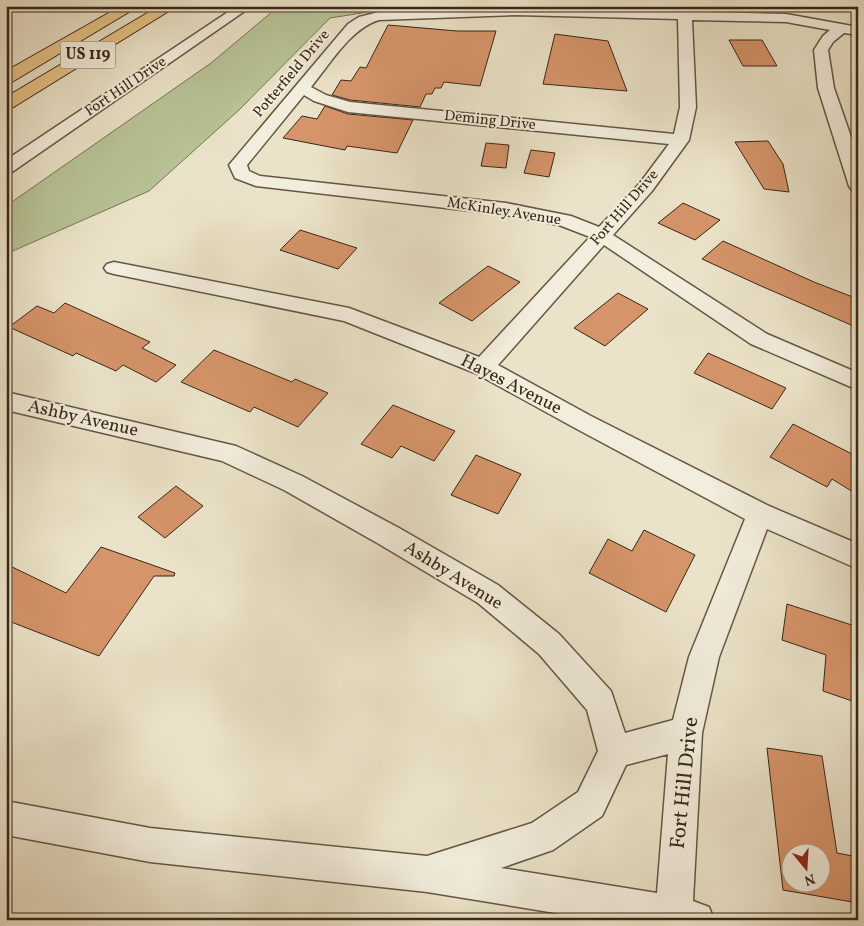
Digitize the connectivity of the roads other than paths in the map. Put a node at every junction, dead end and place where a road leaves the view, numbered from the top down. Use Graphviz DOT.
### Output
graph roads {
  1 [pos="132,6"];
  2 [pos="170,6"];
  3 [pos="246,6"];
  4 [pos="686,16"];
  5 [pos="841,28"];
  6 [pos="858,31"];
  7 [pos="6,78"];
  8 [pos="302,88"];
  9 [pos="6,104"];
  10 [pos="681,140"];
  11 [pos="238,165"];
  12 [pos="6,168"];
  13 [pos="858,186"];
  14 [pos="601,235"];
  15 [pos="114,268"];
  16 [pos="482,367"];
  17 [pos="858,382"];
  18 [pos="6,400"];
  19 [pos="760,514"];
  20 [pos="858,557"];
  21 [pos="686,733"];
  22 [pos="615,752"];
  23 [pos="6,818"];
  24 [pos="427,874"];
  25 [pos="685,917"];
  1 -- 7 [label="highway"];
  2 -- 9 [label="highway, US 119"];
  3 -- 12 [label="street, Fort Hill Drive"];
  4 -- 5 [label="street, Potterfield Drive"];
  4 -- 8 [label="street, Potterfield Drive"];
  4 -- 10 [label="street, Fort Hill Drive"];
  5 -- 6 [label="street, Potterfield Drive"];
  5 -- 13 [label="street"];
  8 -- 10 [label="street, Deming Drive"];
  8 -- 11 [label="street, Potterfield Drive"];
  10 -- 14 [label="street, Fort Hill Drive"];
  11 -- 14 [label="street, McKinley Avenue"];
  14 -- 16 [label="street, Fort Hill Drive"];
  14 -- 17 [label="street, McKinley Avenue"];
  15 -- 16 [label="street, Hayes Avenue"];
  16 -- 19 [label="street, Hayes Avenue"];
  18 -- 22 [label="street, Ashby Avenue"];
  19 -- 20 [label="street, Hayes Avenue"];
  19 -- 21 [label="street, Fort Hill Drive"];
  21 -- 22 [label="street"];
  21 -- 25 [label="street, Fort Hill Drive"];
  22 -- 24 [label="street"];
  23 -- 24 [label="street"];
  24 -- 25 [label="street"];
}
